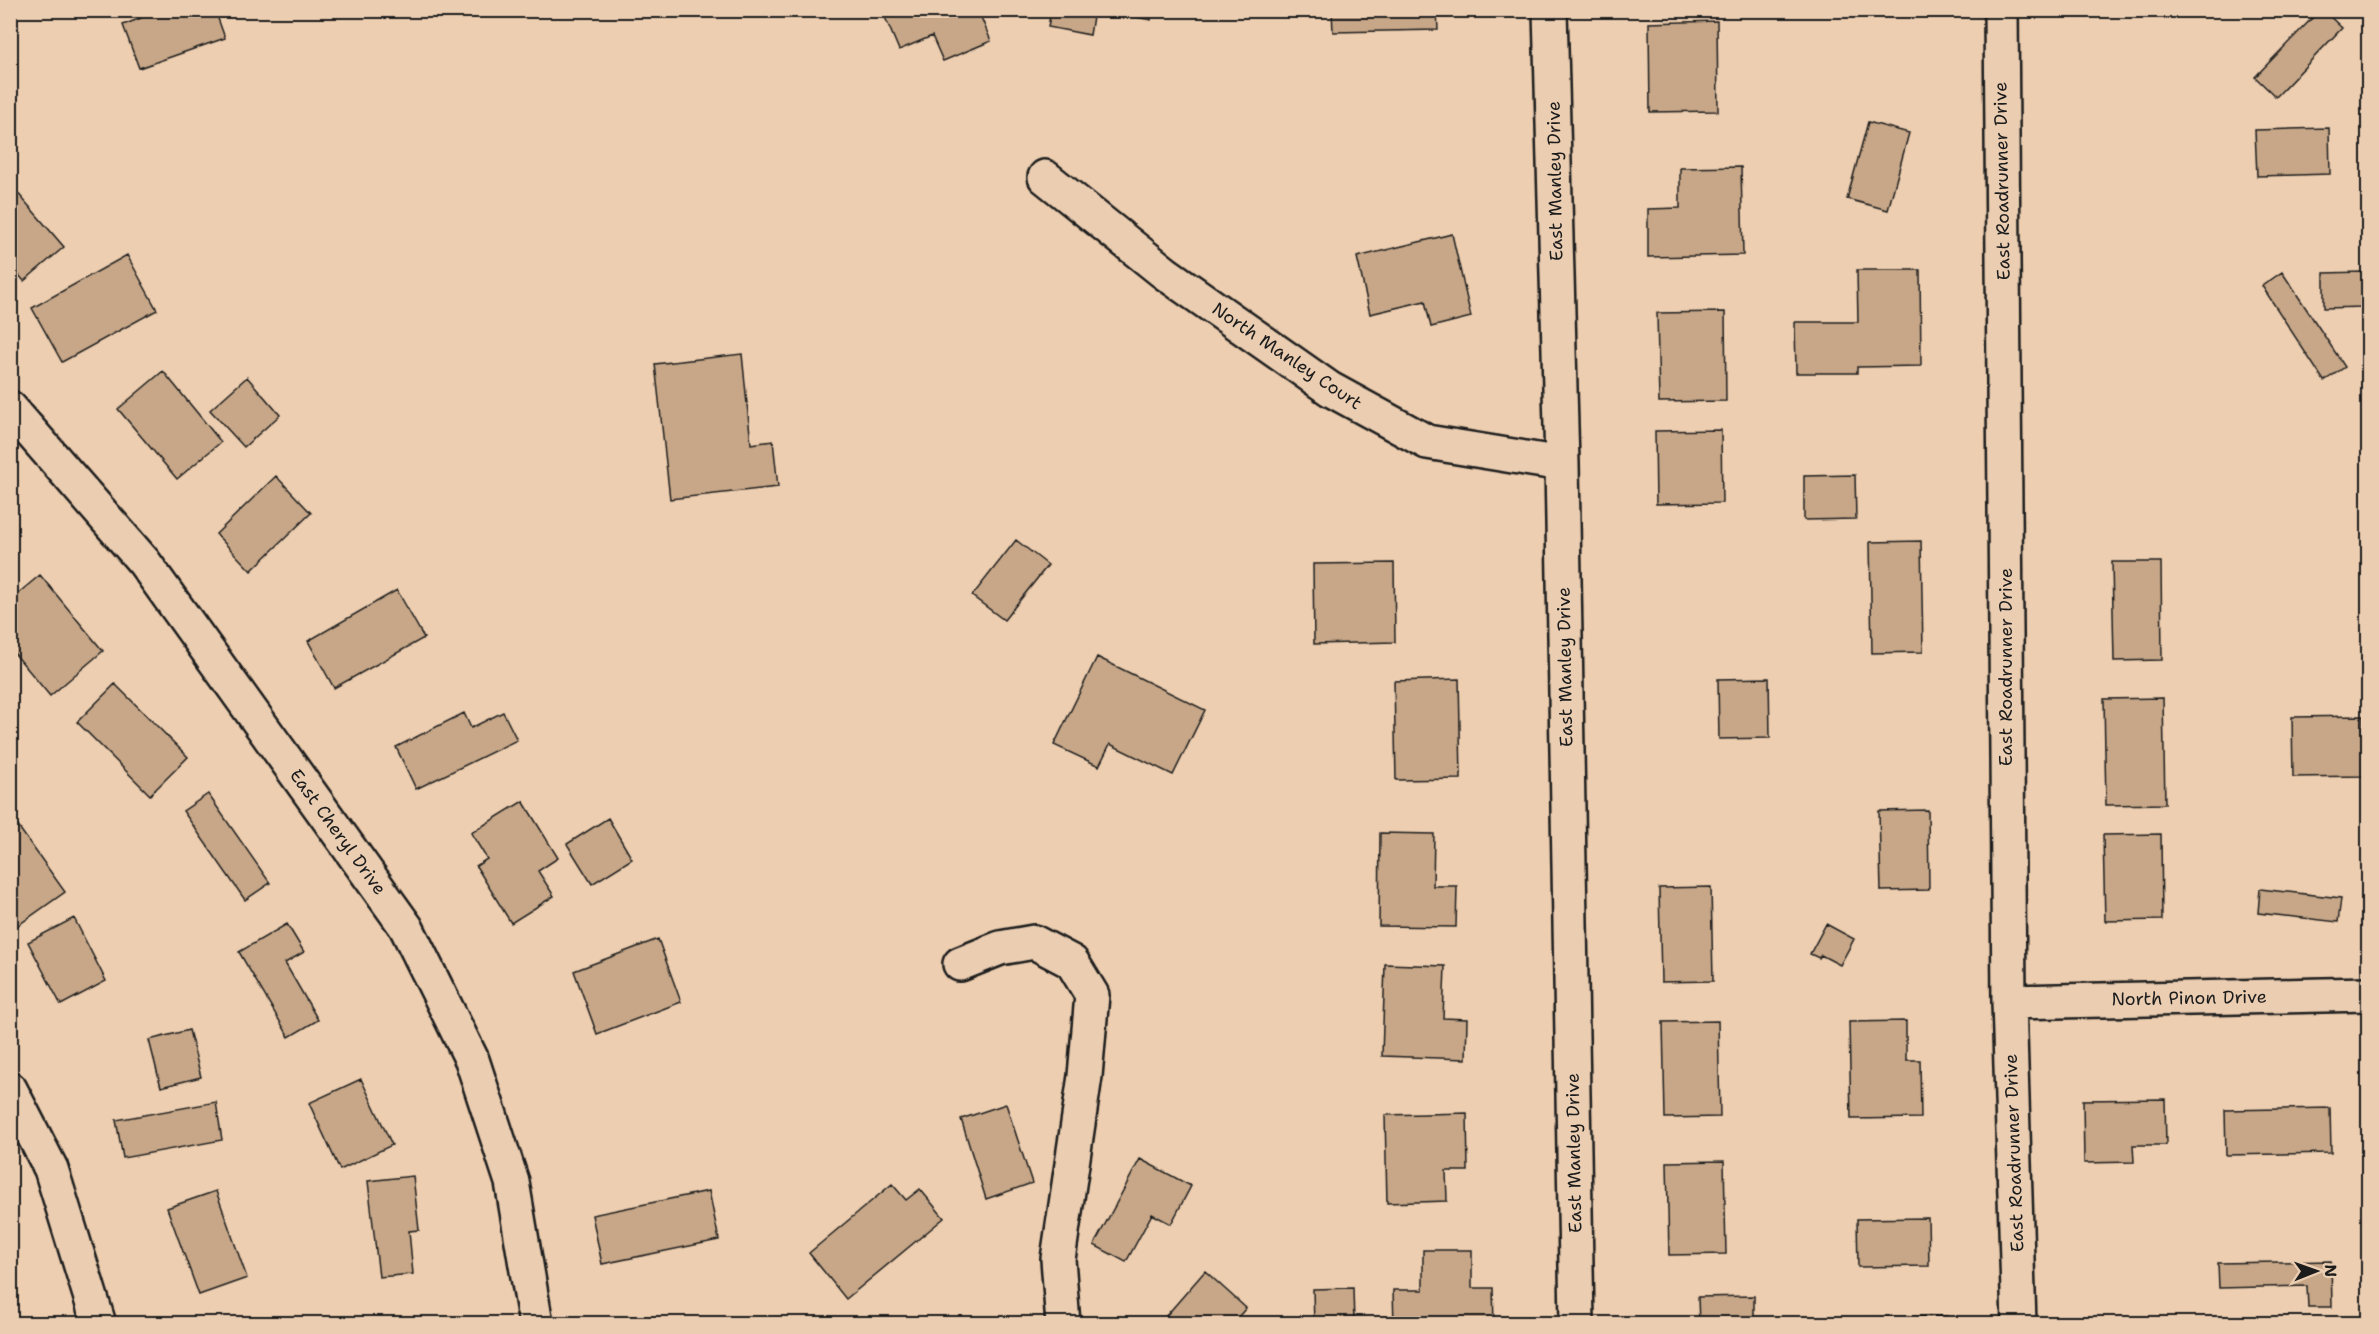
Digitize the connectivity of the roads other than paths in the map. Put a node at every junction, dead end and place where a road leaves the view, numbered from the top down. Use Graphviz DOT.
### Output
graph roads {
  1 [pos="1551,10"];
  2 [pos="2001,10"];
  3 [pos="1045,177"];
  4 [pos="10,408"];
  5 [pos="1562,464"];
  6 [pos="960,964"];
  7 [pos="2368,994"];
  8 [pos="2009,1002"];
  9 [pos="10,1089"];
  10 [pos="99,1323"];
  11 [pos="536,1323"];
  12 [pos="1064,1323"];
  13 [pos="1577,1323"];
  14 [pos="2019,1323"];
  1 -- 5 [label="street, East Manley Drive"];
  2 -- 8 [label="street, East Roadrunner Drive"];
  3 -- 5 [label="street, North Manley Court"];
  4 -- 11 [label="street, East Cheryl Drive"];
  5 -- 13 [label="street, East Manley Drive"];
  6 -- 12 [label="street"];
  7 -- 8 [label="street, North Pinon Drive"];
  8 -- 14 [label="street, East Roadrunner Drive"];
  9 -- 10 [label="street"];
}
